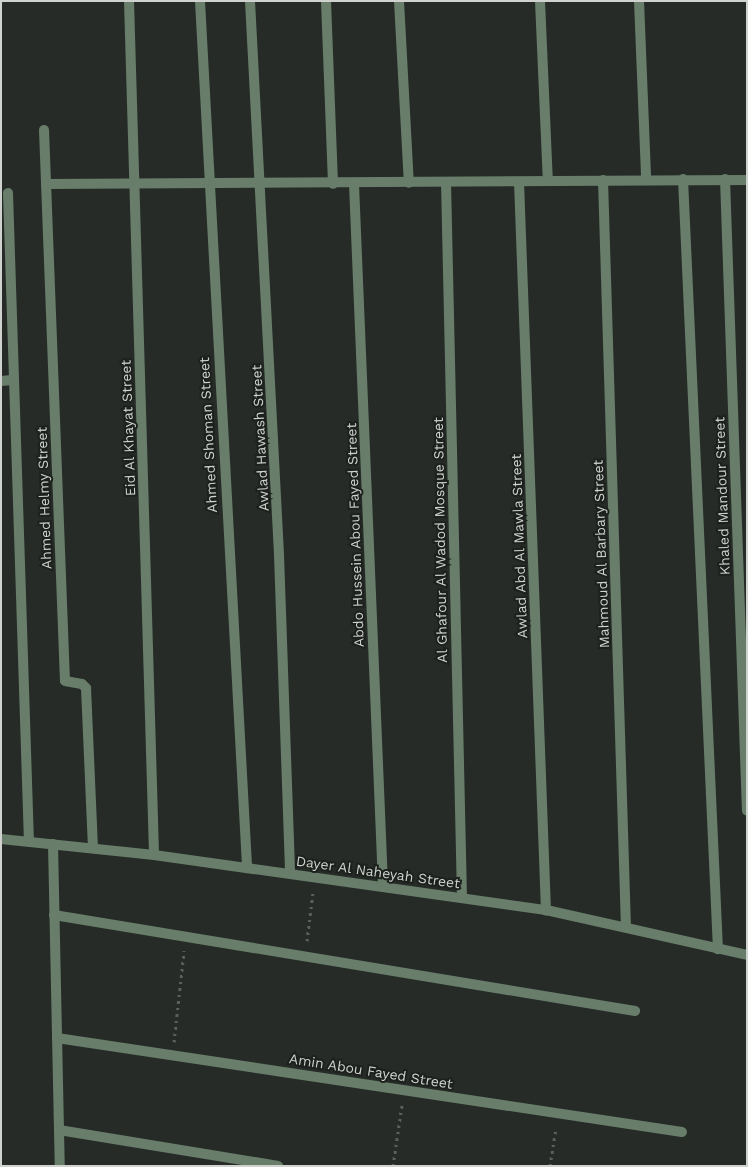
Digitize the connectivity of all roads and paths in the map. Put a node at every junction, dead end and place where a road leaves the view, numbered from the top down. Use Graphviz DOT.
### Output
graph roads {
  1 [pos="130,1"];
  2 [pos="200,1"];
  3 [pos="250,1"];
  4 [pos="326,1"];
  5 [pos="399,1"];
  6 [pos="540,1"];
  7 [pos="639,1"];
  8 [pos="44,130"];
  9 [pos="646,179"];
  10 [pos="682,179"];
  11 [pos="725,179"];
  12 [pos="603,180"];
  13 [pos="747,180"];
  14 [pos="548,181"];
  15 [pos="446,182"];
  16 [pos="519,182"];
  17 [pos="409,183"];
  18 [pos="46,184"];
  19 [pos="261,184"];
  20 [pos="333,184"];
  21 [pos="354,184"];
  22 [pos="208,185"];
  23 [pos="134,186"];
  24 [pos="8,193"];
  25 [pos="6,380"];
  26 [pos="747,811"];
  27 [pos="1,839"];
  28 [pos="30,842"];
  29 [pos="53,844"];
  30 [pos="93,848"];
  31 [pos="154,855"];
  32 [pos="247,868"];
  33 [pos="290,874"];
  34 [pos="315,876"];
  35 [pos="383,885"];
  36 [pos="462,898"];
  37 [pos="546,910"];
  38 [pos="54,915"];
  39 [pos="626,927"];
  40 [pos="186,937"];
  41 [pos="718,949"];
  42 [pos="747,955"];
  43 [pos="305,956"];
  44 [pos="635,1011"];
  45 [pos="57,1038"];
  46 [pos="173,1055"];
  47 [pos="404,1090"];
  48 [pos="558,1113"];
  49 [pos="59,1130"];
  50 [pos="682,1132"];
  51 [pos="60,1166"];
  52 [pos="278,1166"];
  53 [pos="393,1166"];
  54 [pos="550,1166"];
  1 -- 23 [label="street, Eid Al Khayat Street"];
  2 -- 22 [label="street, Ahmed Shoman Street"];
  3 -- 19 [label="street, Awlad Hawash Street"];
  4 -- 20 [label="street"];
  5 -- 17 [label="street"];
  6 -- 14 [label="street"];
  7 -- 9 [label="street"];
  8 -- 18 [label="street, Ahmed Helmy Street"];
  9 -- 10 [label="street"];
  9 -- 12 [label="street"];
  10 -- 11 [label="street"];
  10 -- 41 [label="street"];
  11 -- 13 [label="street"];
  11 -- 26 [label="street, Khaled Mandour Street"];
  12 -- 14 [label="street"];
  12 -- 39 [label="street, Mahmoud Al Barbary Street"];
  14 -- 16 [label="street"];
  15 -- 16 [label="street"];
  15 -- 17 [label="street"];
  15 -- 36 [label="street, Al Ghafour Al Wadod Mosque Street"];
  16 -- 37 [label="street, Awlad Abd Al Mawla Street"];
  17 -- 21 [label="street"];
  18 -- 23 [label="street"];
  18 -- 30 [label="street, Ahmed Helmy Street"];
  19 -- 20 [label="street"];
  19 -- 22 [label="street"];
  19 -- 33 [label="street, Awlad Hawash Street"];
  20 -- 21 [label="street"];
  21 -- 35 [label="street, Abdo Hussein Abou Fayed Street"];
  22 -- 23 [label="street"];
  22 -- 32 [label="street, Ahmed Shoman Street"];
  23 -- 31 [label="street, Eid Al Khayat Street"];
  24 -- 25 [label="street"];
  25 -- 28 [label="street"];
  27 -- 28 [label="street, Dayer Al Naheyah Street"];
  28 -- 29 [label="street, Dayer Al Naheyah Street"];
  29 -- 30 [label="street, Dayer Al Naheyah Street"];
  29 -- 38 [label="street"];
  30 -- 31 [label="street, Dayer Al Naheyah Street"];
  31 -- 32 [label="street, Dayer Al Naheyah Street"];
  32 -- 33 [label="street, Dayer Al Naheyah Street"];
  33 -- 34 [label="street, Dayer Al Naheyah Street"];
  34 -- 35 [label="street, Dayer Al Naheyah Street"];
  34 -- 43 [label="path"];
  35 -- 36 [label="street, Dayer Al Naheyah Street"];
  36 -- 37 [label="street, Dayer Al Naheyah Street"];
  37 -- 39 [label="street, Dayer Al Naheyah Street"];
  38 -- 40 [label="street"];
  38 -- 45 [label="street"];
  39 -- 41 [label="street, Dayer Al Naheyah Street"];
  40 -- 43 [label="street"];
  40 -- 46 [label="path"];
  41 -- 42 [label="street, Dayer Al Naheyah Street"];
  43 -- 44 [label="street"];
  45 -- 46 [label="street, Amin Abou Fayed Street"];
  45 -- 49 [label="street"];
  46 -- 47 [label="street, Amin Abou Fayed Street"];
  47 -- 48 [label="street, Amin Abou Fayed Street"];
  47 -- 53 [label="path"];
  48 -- 50 [label="street, Amin Abou Fayed Street"];
  48 -- 54 [label="path"];
  49 -- 51 [label="street"];
  49 -- 52 [label="street"];
}
